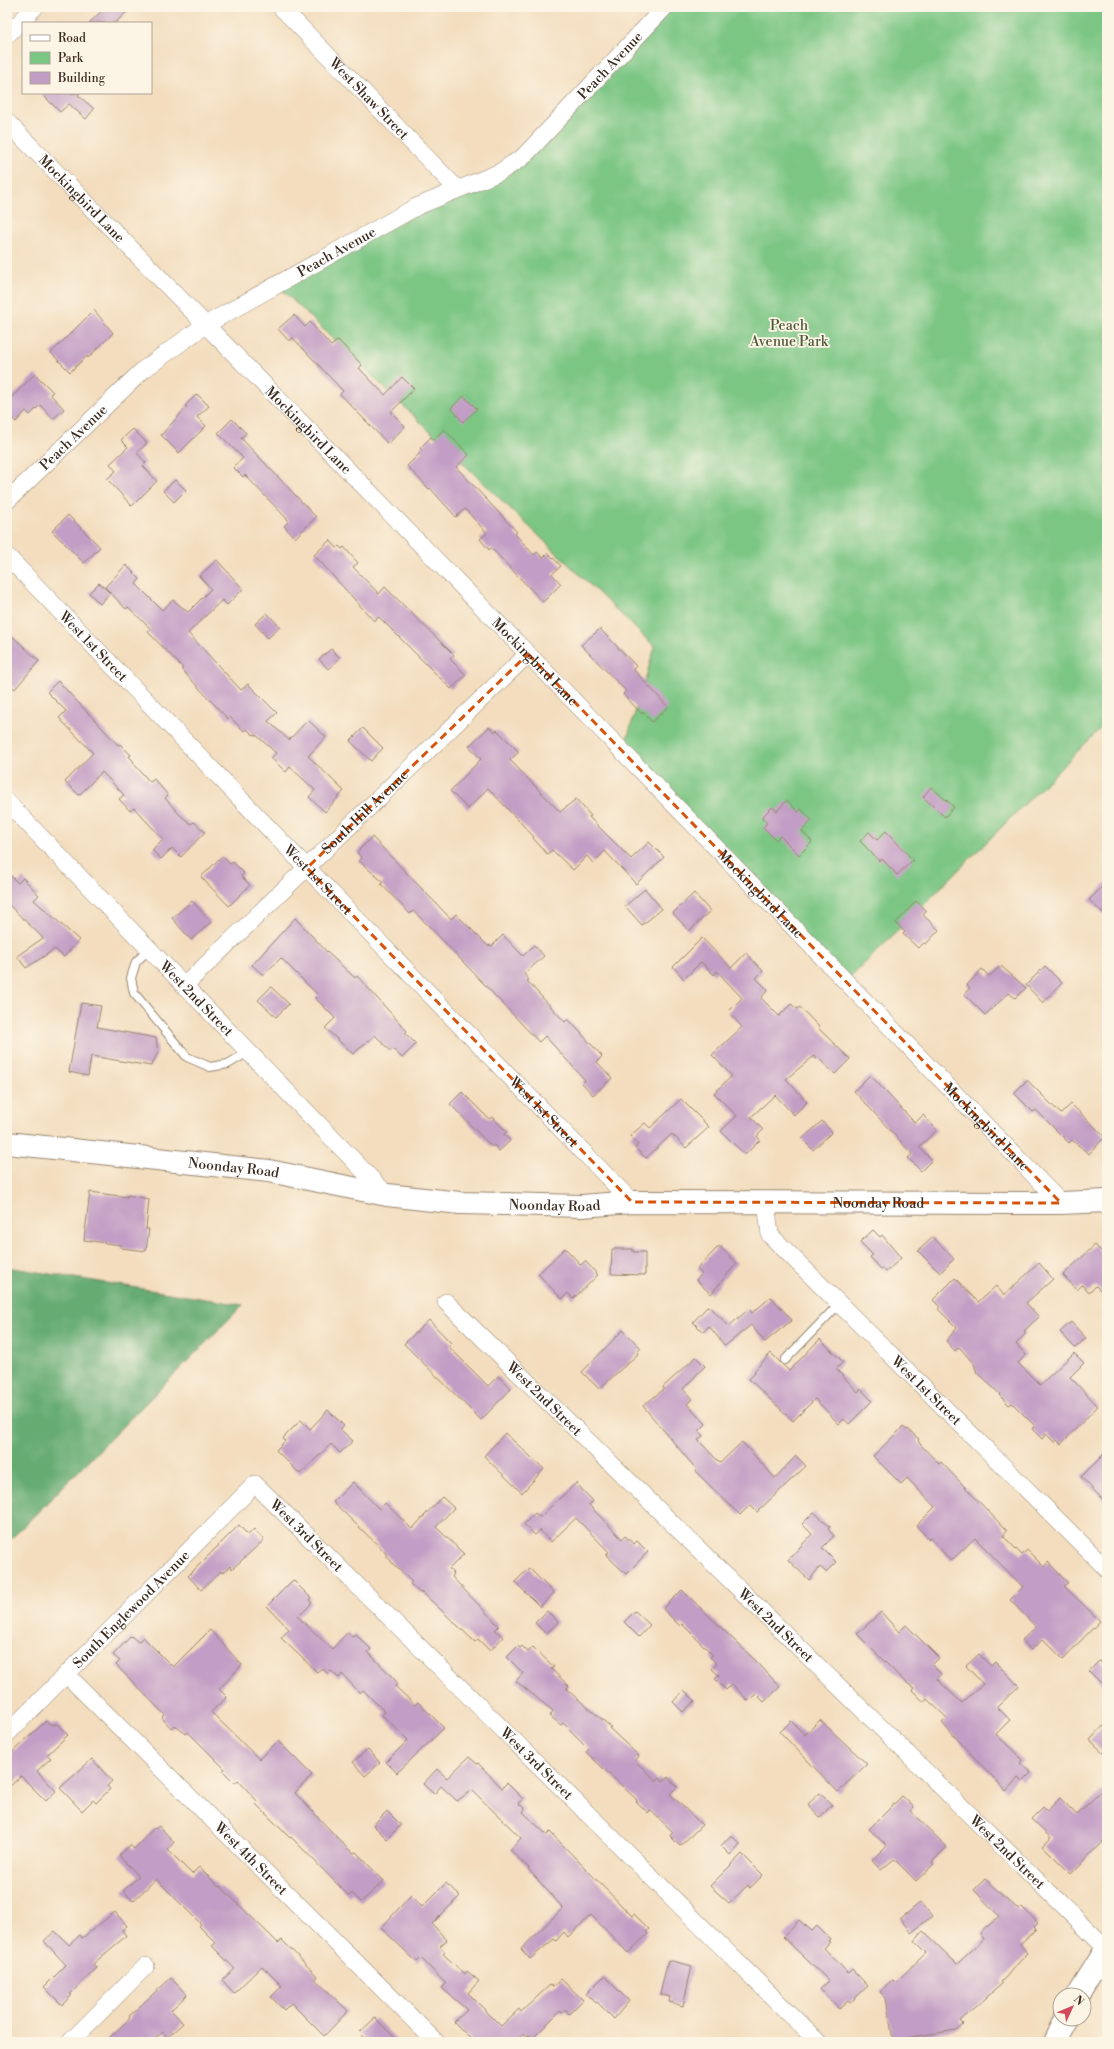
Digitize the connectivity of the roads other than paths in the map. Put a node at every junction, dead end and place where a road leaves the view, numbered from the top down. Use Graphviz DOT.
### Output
graph roads {
  1 [pos="35,7"];
  2 [pos="281,7"];
  3 [pos="665,7"];
  4 [pos="7,35"];
  5 [pos="7,122"];
  6 [pos="457,189"];
  7 [pos="205,325"];
  8 [pos="7,501"];
  9 [pos="7,556"];
  10 [pos="528,654"];
  11 [pos="7,802"];
  12 [pos="307,868"];
  13 [pos="149,949"];
  14 [pos="184,986"];
  15 [pos="248,1052"];
  16 [pos="7,1143"];
  17 [pos="387,1195"];
  18 [pos="1107,1201"];
  19 [pos="632,1202"];
  20 [pos="766,1202"];
  21 [pos="1061,1203"];
  22 [pos="446,1302"];
  23 [pos="840,1304"];
  24 [pos="786,1360"];
  25 [pos="255,1484"];
  26 [pos="1107,1569"];
  27 [pos="67,1675"];
  28 [pos="7,1734"];
  29 [pos="1107,1949"];
  30 [pos="146,1966"];
  31 [pos="1083,1987"];
  32 [pos="1061,2027"];
  33 [pos="70,2042"];
  34 [pos="436,2042"];
  35 [pos="818,2042"];
  36 [pos="1054,2042"];
  1 -- 4 [label="street"];
  2 -- 6 [label="street, West Shaw Street"];
  3 -- 6 [label="street, Peach Avenue"];
  5 -- 7 [label="street, Mockingbird Lane"];
  6 -- 7 [label="street, Peach Avenue"];
  7 -- 8 [label="street, Peach Avenue"];
  7 -- 10 [label="street, Mockingbird Lane"];
  9 -- 12 [label="street, West 1st Street"];
  10 -- 12 [label="street, South Hill Avenue"];
  10 -- 21 [label="street, Mockingbird Lane"];
  11 -- 13 [label="street, West 2nd Street"];
  12 -- 14 [label="street, South Hill Avenue"];
  12 -- 19 [label="street, West 1st Street"];
  13 -- 14 [label="street, West 2nd Street"];
  13 -- 15 [label="lane"];
  14 -- 15 [label="street, West 2nd Street"];
  15 -- 17 [label="street, West 2nd Street"];
  16 -- 17 [label="street, Noonday Road"];
  17 -- 19 [label="street, Noonday Road"];
  18 -- 21 [label="street, Noonday Road"];
  19 -- 20 [label="street, Noonday Road"];
  20 -- 21 [label="street, Noonday Road"];
  20 -- 23 [label="street, West 1st Street"];
  22 -- 29 [label="street, West 2nd Street"];
  23 -- 24 [label="lane"];
  23 -- 26 [label="street, West 1st Street"];
  25 -- 27 [label="street, South Englewood Avenue"];
  25 -- 35 [label="street, West 3rd Street"];
  27 -- 28 [label="street, South Englewood Avenue"];
  27 -- 34 [label="street, West 4th Street"];
  29 -- 31 [label="street"];
  30 -- 33 [label="street"];
  32 -- 36 [label="street"];
}
